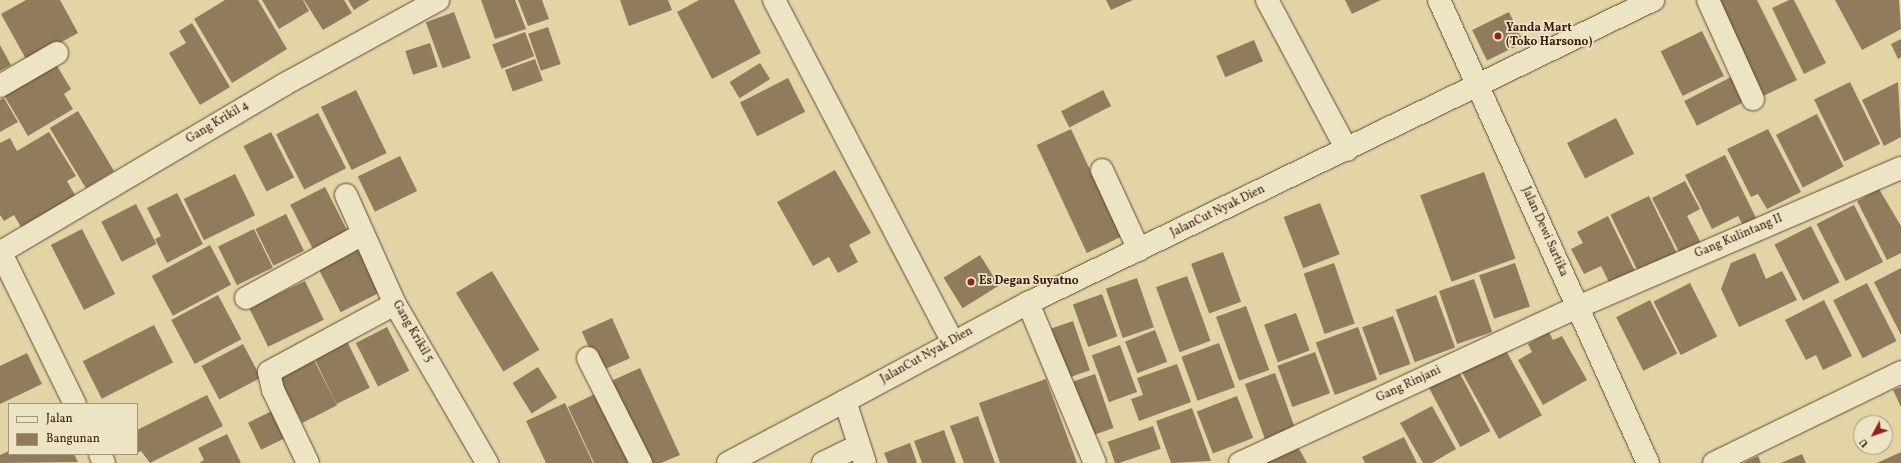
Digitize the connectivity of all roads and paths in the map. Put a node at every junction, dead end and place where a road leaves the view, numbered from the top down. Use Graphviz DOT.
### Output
graph roads {
  1 [pos="438,0"];
  2 [pos="774,0"];
  3 [pos="1267,0"];
  4 [pos="1439,0"];
  5 [pos="1652,0"];
  6 [pos="1708,0"];
  7 [pos="56,53"];
  8 [pos="0,86"];
  9 [pos="1479,87"];
  10 [pos="1754,99"];
  11 [pos="1347,150"];
  12 [pos="1901,168"];
  13 [pos="1102,170"];
  14 [pos="346,195"];
  15 [pos="361,235"];
  16 [pos="1139,250"];
  17 [pos="0,251"];
  18 [pos="246,298"];
  19 [pos="1028,303"];
  20 [pos="395,304"];
  21 [pos="1578,307"];
  22 [pos="952,341"];
  23 [pos="588,358"];
  24 [pos="1901,372"];
  25 [pos="844,401"];
  26 [pos="75,403"];
  27 [pos="862,455"];
  28 [pos="308,463"];
  29 [pos="487,463"];
  30 [pos="641,463"];
  31 [pos="728,463"];
  32 [pos="822,463"];
  33 [pos="1095,463"];
  34 [pos="1240,463"];
  35 [pos="1648,463"];
  36 [pos="1714,463"];
  1 -- 17 [label="street, Gang Krikil 4"];
  2 -- 22 [label="street"];
  3 -- 11 [label="street"];
  4 -- 9 [label="street, Jalan Dewi Sartika"];
  5 -- 9 [label="street, JalanCut Nyak Dien"];
  6 -- 10 [label="street"];
  7 -- 8 [label="street"];
  9 -- 11 [label="street, JalanCut Nyak Dien"];
  9 -- 21 [label="street, Jalan Dewi Sartika"];
  11 -- 16 [label="street, JalanCut Nyak Dien"];
  12 -- 21 [label="street, Gang Kulintang II"];
  13 -- 16 [label="street"];
  14 -- 15 [label="street, Gang Krikil 5"];
  15 -- 18 [label="street"];
  15 -- 20 [label="street, Gang Krikil 5"];
  16 -- 19 [label="street, JalanCut Nyak Dien"];
  17 -- 26 [label="street"];
  19 -- 22 [label="street, JalanCut Nyak Dien"];
  19 -- 33 [label="street"];
  20 -- 28 [label="street"];
  20 -- 29 [label="street, Gang Krikil 5"];
  21 -- 34 [label="street, Gang Rinjani"];
  21 -- 35 [label="street, Jalan Dewi Sartika"];
  22 -- 25 [label="street, JalanCut Nyak Dien"];
  23 -- 30 [label="street"];
  24 -- 36 [label="street"];
  25 -- 27 [label="street"];
  25 -- 31 [label="street, JalanCut Nyak Dien"];
  27 -- 32 [label="street"];
}
